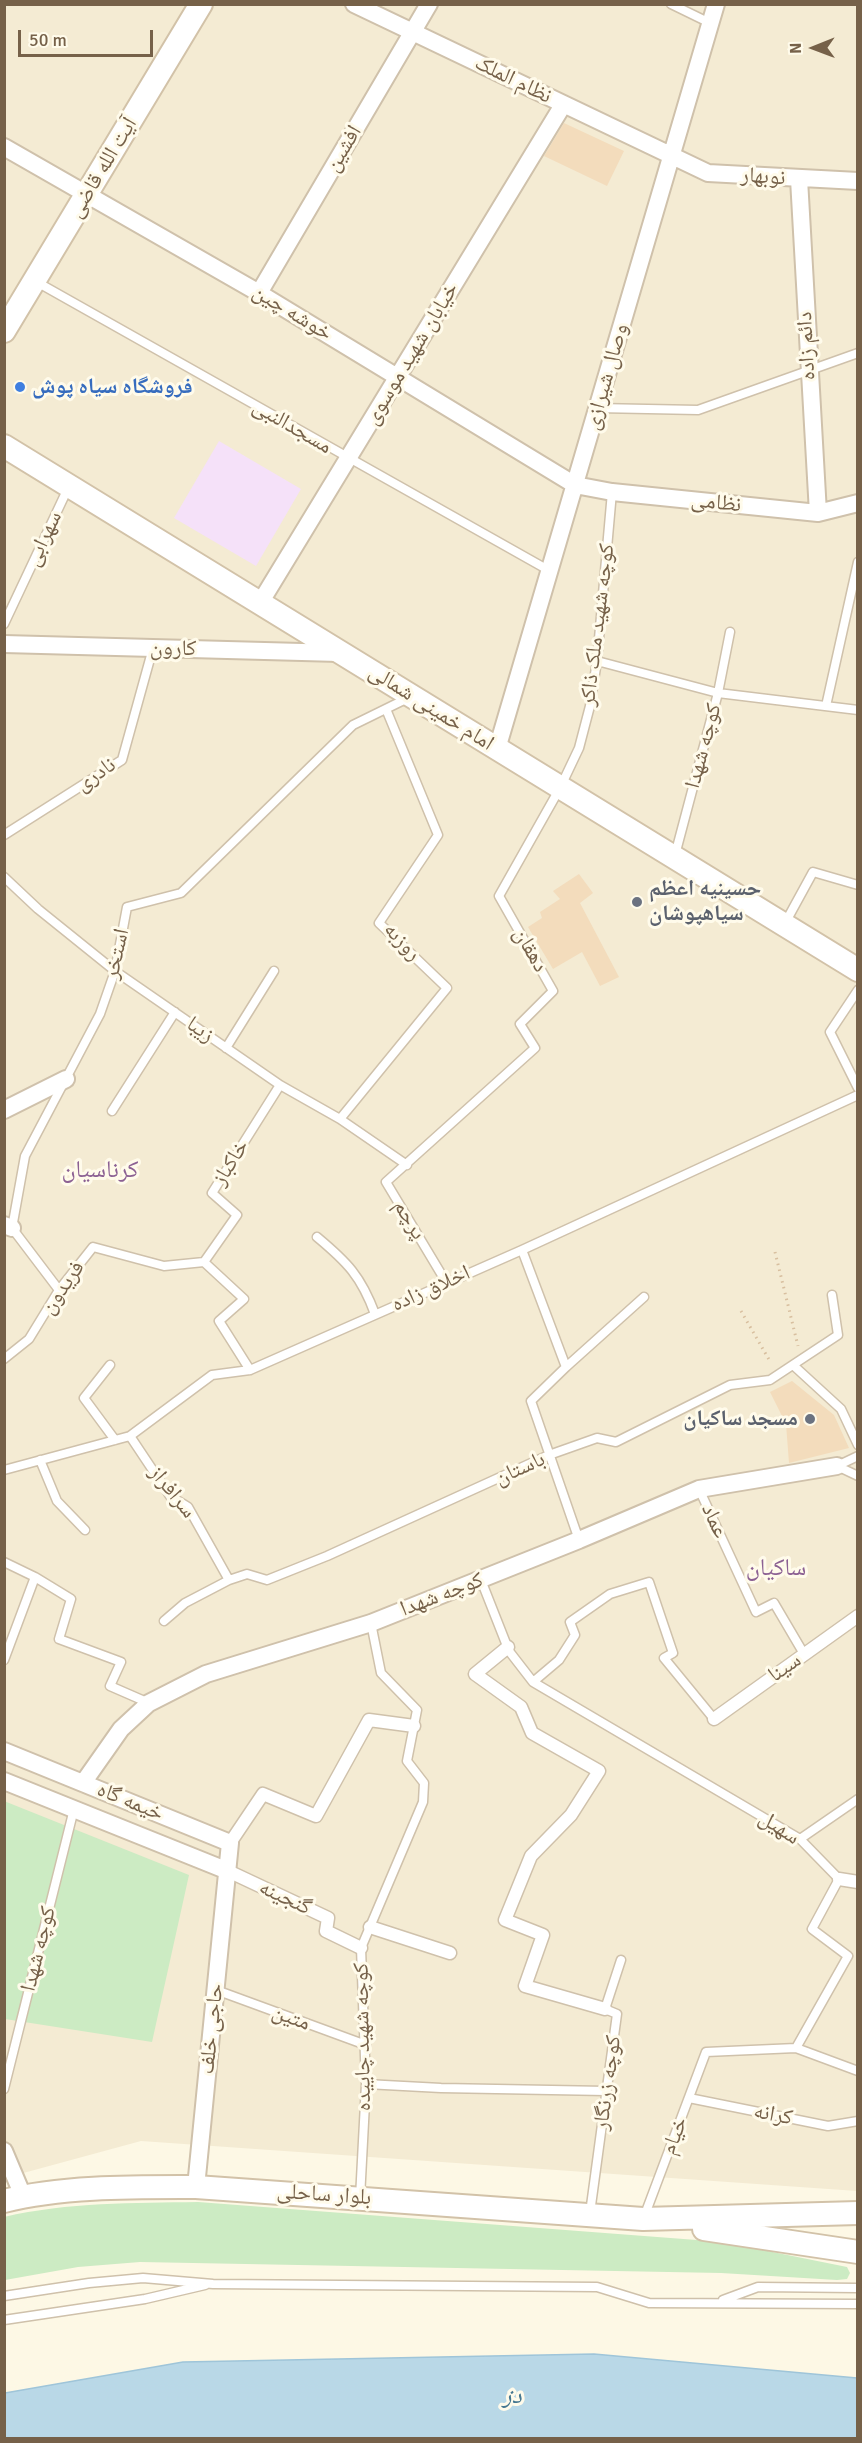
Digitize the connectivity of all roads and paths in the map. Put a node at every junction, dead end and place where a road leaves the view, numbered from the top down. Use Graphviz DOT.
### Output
graph roads {
  1 [pos="201,4"];
  2 [pos="354,4"];
  3 [pos="429,4"];
  4 [pos="670,4"];
  5 [pos="716,4"];
  6 [pos="711,23"];
  7 [pos="413,33"];
  8 [pos="563,105"];
  9 [pos="4,147"];
  10 [pos="671,156"];
  11 [pos="799,179"];
  12 [pos="858,181"];
  13 [pos="87,194"];
  14 [pos="34,281"];
  15 [pos="259,293"];
  16 [pos="4,331"];
  17 [pos="858,353"];
  18 [pos="808,370"];
  19 [pos="397,378"];
  20 [pos="597,408"];
  21 [pos="4,446"];
  22 [pos="348,459"];
  23 [pos="575,485"];
  24 [pos="69,486"];
  25 [pos="612,492"];
  26 [pos="858,503"];
  27 [pos="818,513"];
  28 [pos="858,562"];
  29 [pos="550,571"];
  30 [pos="260,603"];
  31 [pos="4,624"];
  32 [pos="730,632"];
  33 [pos="4,644"];
  34 [pos="153,648"];
  35 [pos="340,653"];
  36 [pos="597,661"];
  37 [pos="718,693"];
  38 [pos="411,696"];
  39 [pos="826,706"];
  40 [pos="386,709"];
  41 [pos="858,710"];
  42 [pos="497,749"];
  43 [pos="560,788"];
  44 [pos="4,835"];
  45 [pos="674,858"];
  46 [pos="4,877"];
  47 [pos="858,885"];
  48 [pos="783,925"];
  49 [pos="858,970"];
  50 [pos="115,971"];
  51 [pos="274,971"];
  52 [pos="858,990"];
  53 [pos="175,1012"];
  54 [pos="226,1048"];
  55 [pos="66,1079"];
  56 [pos="280,1086"];
  57 [pos="858,1088"];
  58 [pos="858,1095"];
  59 [pos="4,1110"];
  60 [pos="112,1111"];
  61 [pos="340,1119"];
  62 [pos="407,1165"];
  63 [pos="8,1227"];
  64 [pos="317,1237"];
  65 [pos="522,1250"];
  66 [pos="775,1252"];
  67 [pos="204,1262"];
  68 [pos="446,1282"];
  69 [pos="59,1290"];
  70 [pos="832,1294"];
  71 [pos="644,1297"];
  72 [pos="741,1311"];
  73 [pos="375,1314"];
  74 [pos="4,1359"];
  75 [pos="802,1359"];
  76 [pos="110,1365"];
  77 [pos="793,1365"];
  78 [pos="566,1367"];
  79 [pos="250,1370"];
  80 [pos="778,1375"];
  81 [pos="130,1436"];
  82 [pos="115,1440"];
  83 [pos="858,1444"];
  84 [pos="549,1455"];
  85 [pos="858,1456"];
  86 [pos="40,1460"];
  87 [pos="837,1466"];
  88 [pos="4,1470"];
  89 [pos="858,1476"];
  90 [pos="699,1489"];
  91 [pos="85,1530"];
  92 [pos="579,1540"];
  93 [pos="4,1562"];
  94 [pos="35,1577"];
  95 [pos="229,1580"];
  96 [pos="481,1580"];
  97 [pos="858,1616"];
  98 [pos="164,1621"];
  99 [pos="371,1623"];
  100 [pos="508,1647"];
  101 [pos="804,1654"];
  102 [pos="4,1660"];
  103 [pos="533,1682"];
  104 [pos="149,1703"];
  105 [pos="714,1719"];
  106 [pos="414,1726"];
  107 [pos="4,1751"];
  108 [pos="4,1781"];
  109 [pos="83,1783"];
  110 [pos="858,1798"];
  111 [pos="74,1809"];
  112 [pos="800,1839"];
  113 [pos="230,1844"];
  114 [pos="228,1871"];
  115 [pos="839,1879"];
  116 [pos="858,1882"];
  117 [pos="370,1927"];
  118 [pos="361,1948"];
  119 [pos="450,1953"];
  120 [pos="621,1960"];
  121 [pos="216,1990"];
  122 [pos="605,2009"];
  123 [pos="366,2045"];
  124 [pos="796,2048"];
  125 [pos="858,2071"];
  126 [pos="366,2084"];
  127 [pos="4,2089"];
  128 [pos="606,2091"];
  129 [pos="689,2098"];
  130 [pos="858,2121"];
  131 [pos="4,2151"];
  132 [pos="196,2187"];
  133 [pos="360,2198"];
  134 [pos="14,2199"];
  135 [pos="858,2213"];
  136 [pos="589,2216"];
  137 [pos="643,2219"];
  138 [pos="858,2252"];
  139 [pos="213,2284"];
  140 [pos="858,2288"];
  141 [pos="4,2296"];
  142 [pos="717,2302"];
  143 [pos="858,2304"];
  144 [pos="4,2320"];
  1 -- 13 [label="main road, آیت الله قاضی"];
  2 -- 7 [label="street, نظام الملک"];
  3 -- 7 [label="street, افشین"];
  4 -- 6 [label="lane"];
  5 -- 6 [label="street, وصال شیرازی"];
  6 -- 10 [label="street, وصال شیرازی"];
  7 -- 8 [label="street, نظام الملک"];
  7 -- 15 [label="street, افشین"];
  8 -- 10 [label="street, نظام الملک"];
  8 -- 19 [label="street, خیابان شهید موسوی"];
  9 -- 13 [label="street, خوشه چین"];
  10 -- 11 [label="street, نوبهار"];
  10 -- 20 [label="street, وصال شیرازی"];
  11 -- 12 [label="street, نوبهار"];
  11 -- 18 [label="street, دائم زاده"];
  13 -- 14 [label="main road, آیت الله قاضی"];
  13 -- 15 [label="street, خوشه چین"];
  14 -- 16 [label="main road, آیت الله قاضی"];
  14 -- 22 [label="lane, مسجدالنبی"];
  15 -- 19 [label="street, خوشه چین"];
  17 -- 18 [label="lane"];
  18 -- 20 [label="lane"];
  18 -- 27 [label="street, دائم زاده"];
  19 -- 22 [label="street, خیابان شهید موسوی"];
  19 -- 23 [label="street, خوشه چین"];
  20 -- 23 [label="street, وصال شیرازی"];
  21 -- 24 [label="main road, امام خمینی شمالی"];
  22 -- 29 [label="lane, مسجدالنبی"];
  22 -- 30 [label="street, خیابان شهید موسوی"];
  23 -- 25 [label="street, نظامی"];
  23 -- 29 [label="street, وصال شیرازی"];
  24 -- 30 [label="main road, امام خمینی شمالی"];
  24 -- 31 [label="lane, سهرابی"];
  25 -- 27 [label="street, نظامی"];
  25 -- 36 [label="lane, کوچه شهید ملک ذاکر"];
  26 -- 27 [label="street, نظامی"];
  28 -- 39 [label="lane"];
  29 -- 42 [label="street, وصال شیرازی"];
  30 -- 35 [label="main road, امام خمینی شمالی"];
  32 -- 37 [label="lane, کوچه شهدا"];
  33 -- 34 [label="street, کارون"];
  34 -- 35 [label="street, کارون"];
  34 -- 44 [label="lane, نادری"];
  35 -- 38 [label="main road, امام خمینی شمالی"];
  36 -- 37 [label="lane"];
  36 -- 43 [label="lane, کوچه شهید ملک ذاکر"];
  37 -- 39 [label="lane"];
  37 -- 45 [label="lane, کوچه شهدا"];
  38 -- 40 [label="lane, استخر"];
  38 -- 42 [label="main road, امام خمینی شمالی"];
  39 -- 41 [label="lane"];
  40 -- 50 [label="lane, استخر"];
  40 -- 61 [label="lane, روزبه"];
  42 -- 43 [label="main road, امام خمینی شمالی"];
  43 -- 45 [label="main road, امام خمینی شمالی"];
  43 -- 62 [label="lane, دهقان"];
  45 -- 48 [label="main road, امام خمینی شمالی"];
  46 -- 50 [label="lane, زیبا"];
  47 -- 48 [label="lane"];
  48 -- 49 [label="main road, امام خمینی شمالی"];
  50 -- 53 [label="lane, زیبا"];
  50 -- 55 [label="lane, استخر"];
  51 -- 54 [label="lane"];
  52 -- 57 [label="lane"];
  53 -- 54 [label="lane, زیبا"];
  53 -- 60 [label="lane"];
  54 -- 56 [label="lane, زیبا"];
  55 -- 59 [label="street"];
  55 -- 63 [label="lane, استخر"];
  56 -- 61 [label="lane, زیبا"];
  56 -- 67 [label="lane, خاکباز"];
  58 -- 65 [label="lane, اخلاق زاده"];
  61 -- 62 [label="lane, زیبا"];
  62 -- 68 [label="lane, پرچم"];
  63 -- 69 [label="lane, استخر"];
  64 -- 73 [label="lane"];
  65 -- 68 [label="lane, اخلاق زاده"];
  65 -- 78 [label="lane"];
  66 -- 75 [label="path"];
  67 -- 69 [label="lane, فریدون"];
  67 -- 79 [label="lane"];
  68 -- 73 [label="lane, اخلاق زاده"];
  69 -- 74 [label="lane, فریدون"];
  70 -- 75 [label="lane, باستان"];
  71 -- 78 [label="lane"];
  72 -- 80 [label="path"];
  73 -- 79 [label="lane, اخلاق زاده"];
  75 -- 77 [label="lane, باستان"];
  76 -- 82 [label="lane"];
  77 -- 80 [label="lane, باستان"];
  77 -- 83 [label="lane"];
  78 -- 84 [label="lane"];
  79 -- 81 [label="lane, اخلاق زاده"];
  80 -- 84 [label="lane, باستان"];
  81 -- 82 [label="lane, اخلاق زاده"];
  81 -- 95 [label="lane, سرافراز"];
  82 -- 86 [label="lane, اخلاق زاده"];
  84 -- 92 [label="lane"];
  84 -- 95 [label="lane, باستان"];
  85 -- 87 [label="lane"];
  86 -- 88 [label="lane, اخلاق زاده"];
  86 -- 91 [label="lane"];
  87 -- 89 [label="lane"];
  87 -- 90 [label="street, کوچه شهدا"];
  90 -- 92 [label="street, کوچه شهدا"];
  90 -- 101 [label="lane, عماد"];
  92 -- 96 [label="street, کوچه شهدا"];
  93 -- 94 [label="lane"];
  94 -- 102 [label="lane"];
  94 -- 104 [label="lane"];
  95 -- 98 [label="lane, باستان"];
  96 -- 99 [label="street, کوچه شهدا"];
  96 -- 100 [label="lane, سهیل"];
  97 -- 101 [label="street, سینا"];
  99 -- 104 [label="street, کوچه شهدا"];
  99 -- 106 [label="lane, کوچه شهید چاییده"];
  100 -- 103 [label="lane, سهیل"];
  100 -- 122 [label="street"];
  101 -- 105 [label="street, سینا"];
  103 -- 105 [label="lane"];
  103 -- 112 [label="lane, سهیل"];
  104 -- 109 [label="street, کوچه شهدا"];
  106 -- 113 [label="street"];
  106 -- 117 [label="lane, کوچه شهید چاییده"];
  107 -- 109 [label="street, خیمه گاه"];
  108 -- 111 [label="street"];
  109 -- 113 [label="street, خیمه گاه"];
  110 -- 112 [label="lane"];
  111 -- 114 [label="street"];
  111 -- 127 [label="lane, کوچه شهدا"];
  112 -- 115 [label="lane, سهیل"];
  113 -- 114 [label="street"];
  114 -- 118 [label="street, گنجینه"];
  114 -- 121 [label="street, حاجی خلف"];
  115 -- 116 [label="street"];
  115 -- 124 [label="lane"];
  117 -- 118 [label="lane, کوچه شهید چاییده"];
  117 -- 119 [label="street"];
  118 -- 123 [label="lane, کوچه شهید چاییده"];
  120 -- 122 [label="lane, کوچه زرنگار"];
  121 -- 123 [label="lane, متین"];
  121 -- 132 [label="street, حاجی خلف"];
  122 -- 128 [label="lane, کوچه زرنگار"];
  123 -- 126 [label="lane, کوچه شهید چاییده"];
  124 -- 125 [label="lane"];
  124 -- 129 [label="lane, خیام"];
  126 -- 128 [label="lane"];
  126 -- 133 [label="lane, کوچه شهید چاییده"];
  128 -- 136 [label="lane, کوچه زرنگار"];
  129 -- 130 [label="lane, کرانه"];
  129 -- 137 [label="lane, خیام"];
  131 -- 134 [label="street"];
  132 -- 133 [label="main road, بلوار ساحلی"];
  132 -- 134 [label="main road, بلوار ساحلی"];
  133 -- 136 [label="main road, بلوار ساحلی"];
  135 -- 137 [label="main road, بلوار ساحلی"];
  136 -- 137 [label="main road, بلوار ساحلی"];
  137 -- 138 [label="main road, بلوار ساحلی"];
  139 -- 141 [label="lane"];
  139 -- 142 [label="lane"];
  139 -- 144 [label="lane"];
  140 -- 142 [label="lane"];
  142 -- 143 [label="lane"];
}
